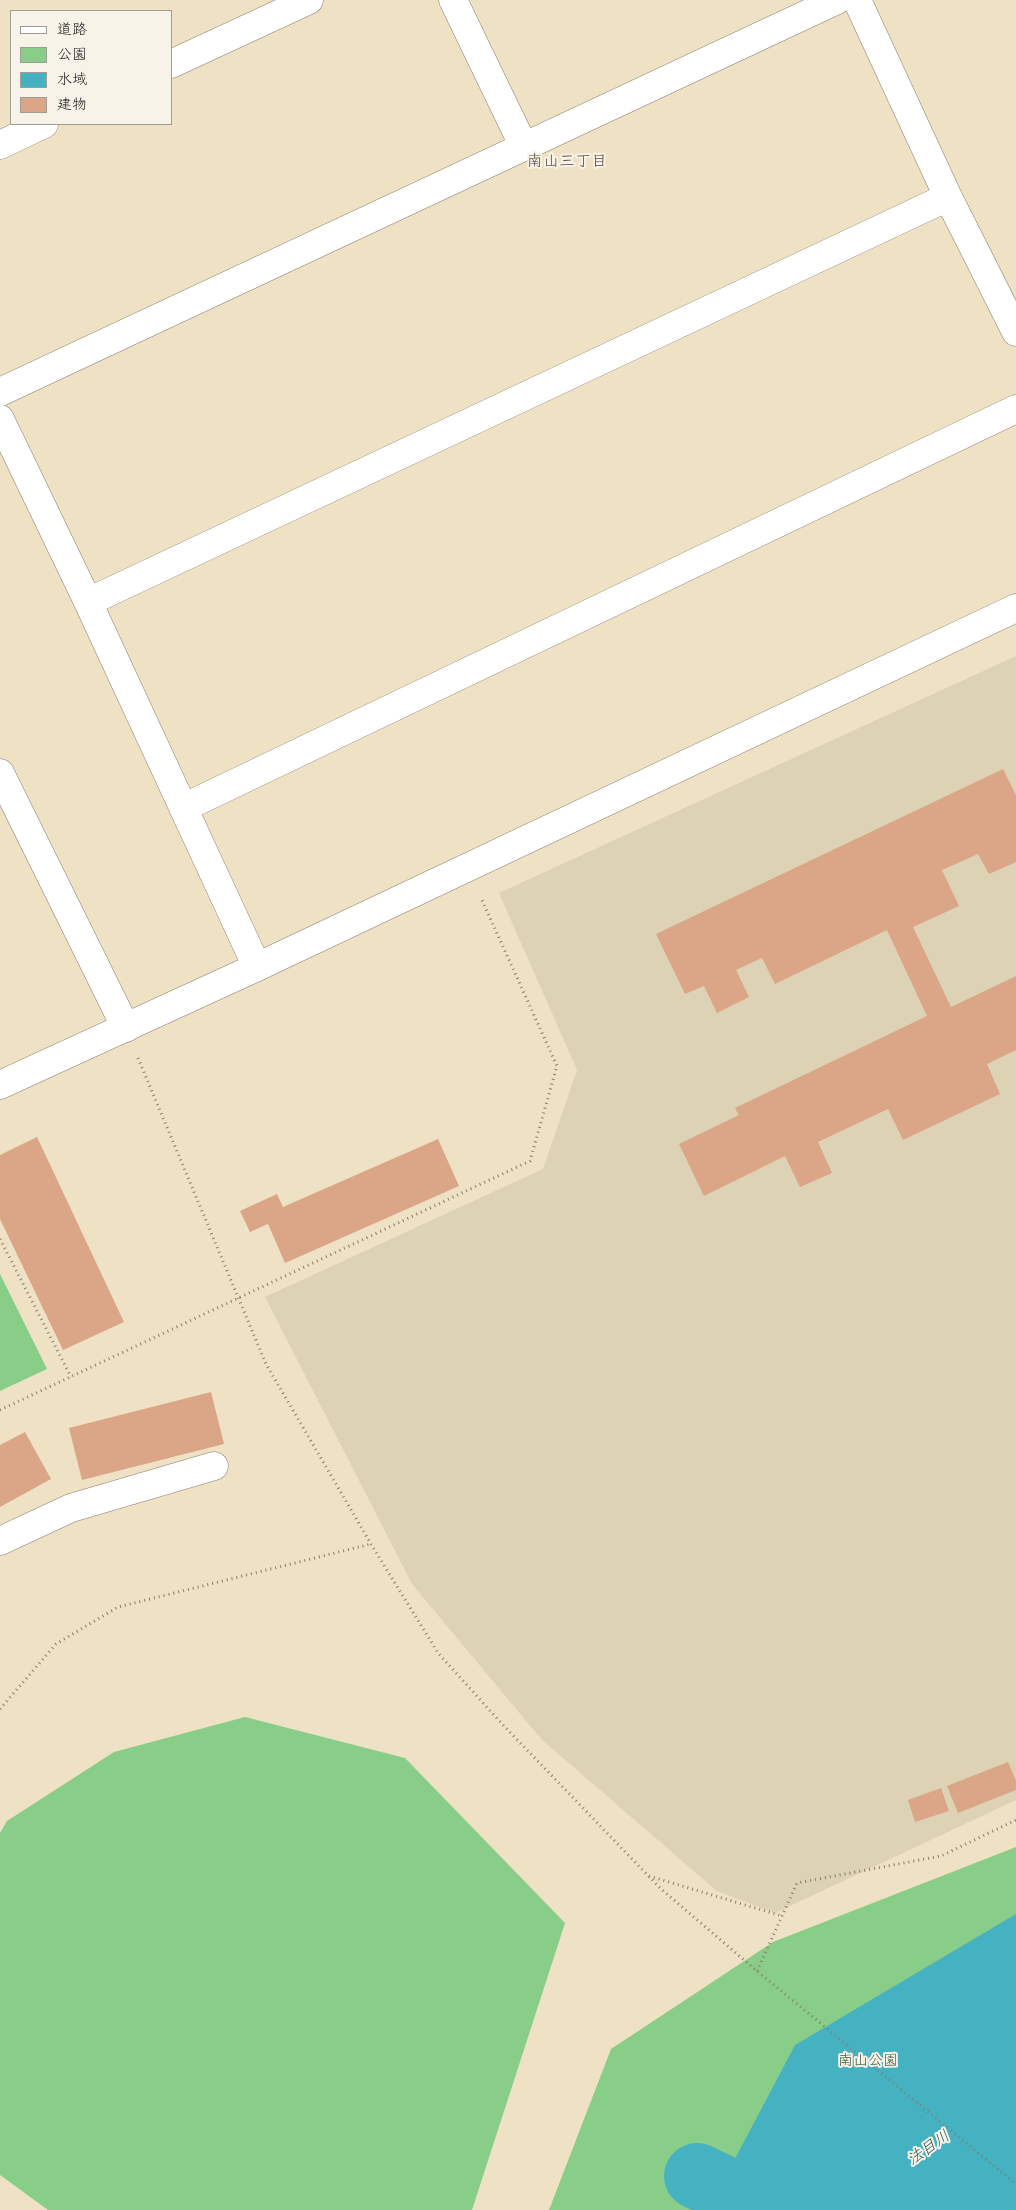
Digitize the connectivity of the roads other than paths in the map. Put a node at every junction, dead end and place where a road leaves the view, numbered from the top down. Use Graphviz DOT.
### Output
graph roads {
  1 [pos="309,0"];
  2 [pos="453,0"];
  3 [pos="837,0"];
  4 [pos="858,0"];
  5 [pos="172,64"];
  6 [pos="42,125"];
  7 [pos="0,145"];
  8 [pos="524,147"];
  9 [pos="948,197"];
  10 [pos="1016,332"];
  11 [pos="0,392"];
  12 [pos="1016,409"];
  13 [pos="0,419"];
  14 [pos="88,602"];
  15 [pos="1016,608"];
  16 [pos="0,773"];
  17 [pos="183,808"];
  18 [pos="257,967"];
  19 [pos="126,1028"];
  20 [pos="0,1085"];
  21 [pos="214,1466"];
  22 [pos="0,1541"];
  1 -- 5 [label="street"];
  2 -- 8 [label="street"];
  3 -- 8 [label="street"];
  4 -- 9 [label="street"];
  6 -- 7 [label="street"];
  8 -- 11 [label="street"];
  9 -- 10 [label="street"];
  9 -- 14 [label="street"];
  12 -- 17 [label="street"];
  13 -- 14 [label="street"];
  14 -- 17 [label="street"];
  15 -- 18 [label="street"];
  16 -- 19 [label="street"];
  17 -- 18 [label="street"];
  18 -- 19 [label="street"];
  19 -- 20 [label="street"];
  21 -- 22 [label="street"];
}
